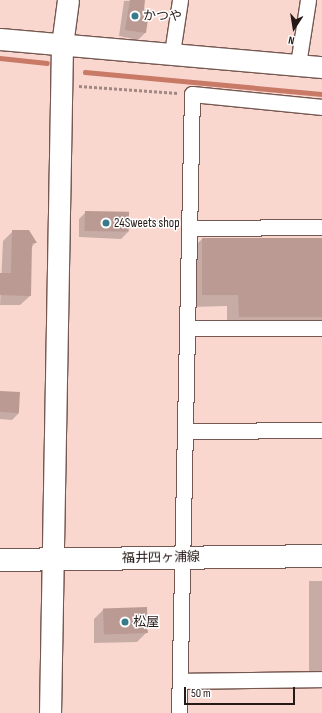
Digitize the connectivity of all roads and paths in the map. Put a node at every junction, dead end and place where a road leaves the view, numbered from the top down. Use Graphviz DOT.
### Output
graph roads {
  1 [pos="68,0"];
  2 [pos="180,0"];
  3 [pos="308,0"];
  4 [pos="0,39"];
  5 [pos="62,45"];
  6 [pos="172,53"];
  7 [pos="298,64"];
  8 [pos="322,67"];
  9 [pos="62,85"];
  10 [pos="192,94"];
  11 [pos="322,107"];
  12 [pos="322,227"];
  13 [pos="190,228"];
  14 [pos="188,328"];
  15 [pos="322,328"];
  16 [pos="322,430"];
  17 [pos="186,432"];
  18 [pos="322,556"];
  19 [pos="183,558"];
  20 [pos="0,560"];
  21 [pos="52,560"];
  22 [pos="322,679"];
  23 [pos="180,681"];
  24 [pos="50,713"];
  25 [pos="179,713"];
  1 -- 5 [label="street"];
  2 -- 6 [label="street"];
  3 -- 7 [label="street"];
  4 -- 5 [label="street"];
  5 -- 6 [label="street"];
  5 -- 9 [label="street"];
  6 -- 7 [label="street"];
  7 -- 8 [label="street"];
  9 -- 10 [label="path"];
  9 -- 21 [label="street"];
  10 -- 11 [label="street"];
  10 -- 13 [label="street"];
  12 -- 13 [label="street"];
  13 -- 14 [label="street"];
  14 -- 15 [label="street"];
  14 -- 17 [label="street"];
  16 -- 17 [label="street"];
  17 -- 19 [label="street"];
  18 -- 19 [label="main road, 福井四ヶ浦線"];
  19 -- 21 [label="main road, 福井四ヶ浦線"];
  19 -- 23 [label="street"];
  20 -- 21 [label="main road, 福井四ヶ浦線"];
  21 -- 24 [label="street"];
  22 -- 23 [label="street"];
  23 -- 25 [label="street"];
}
